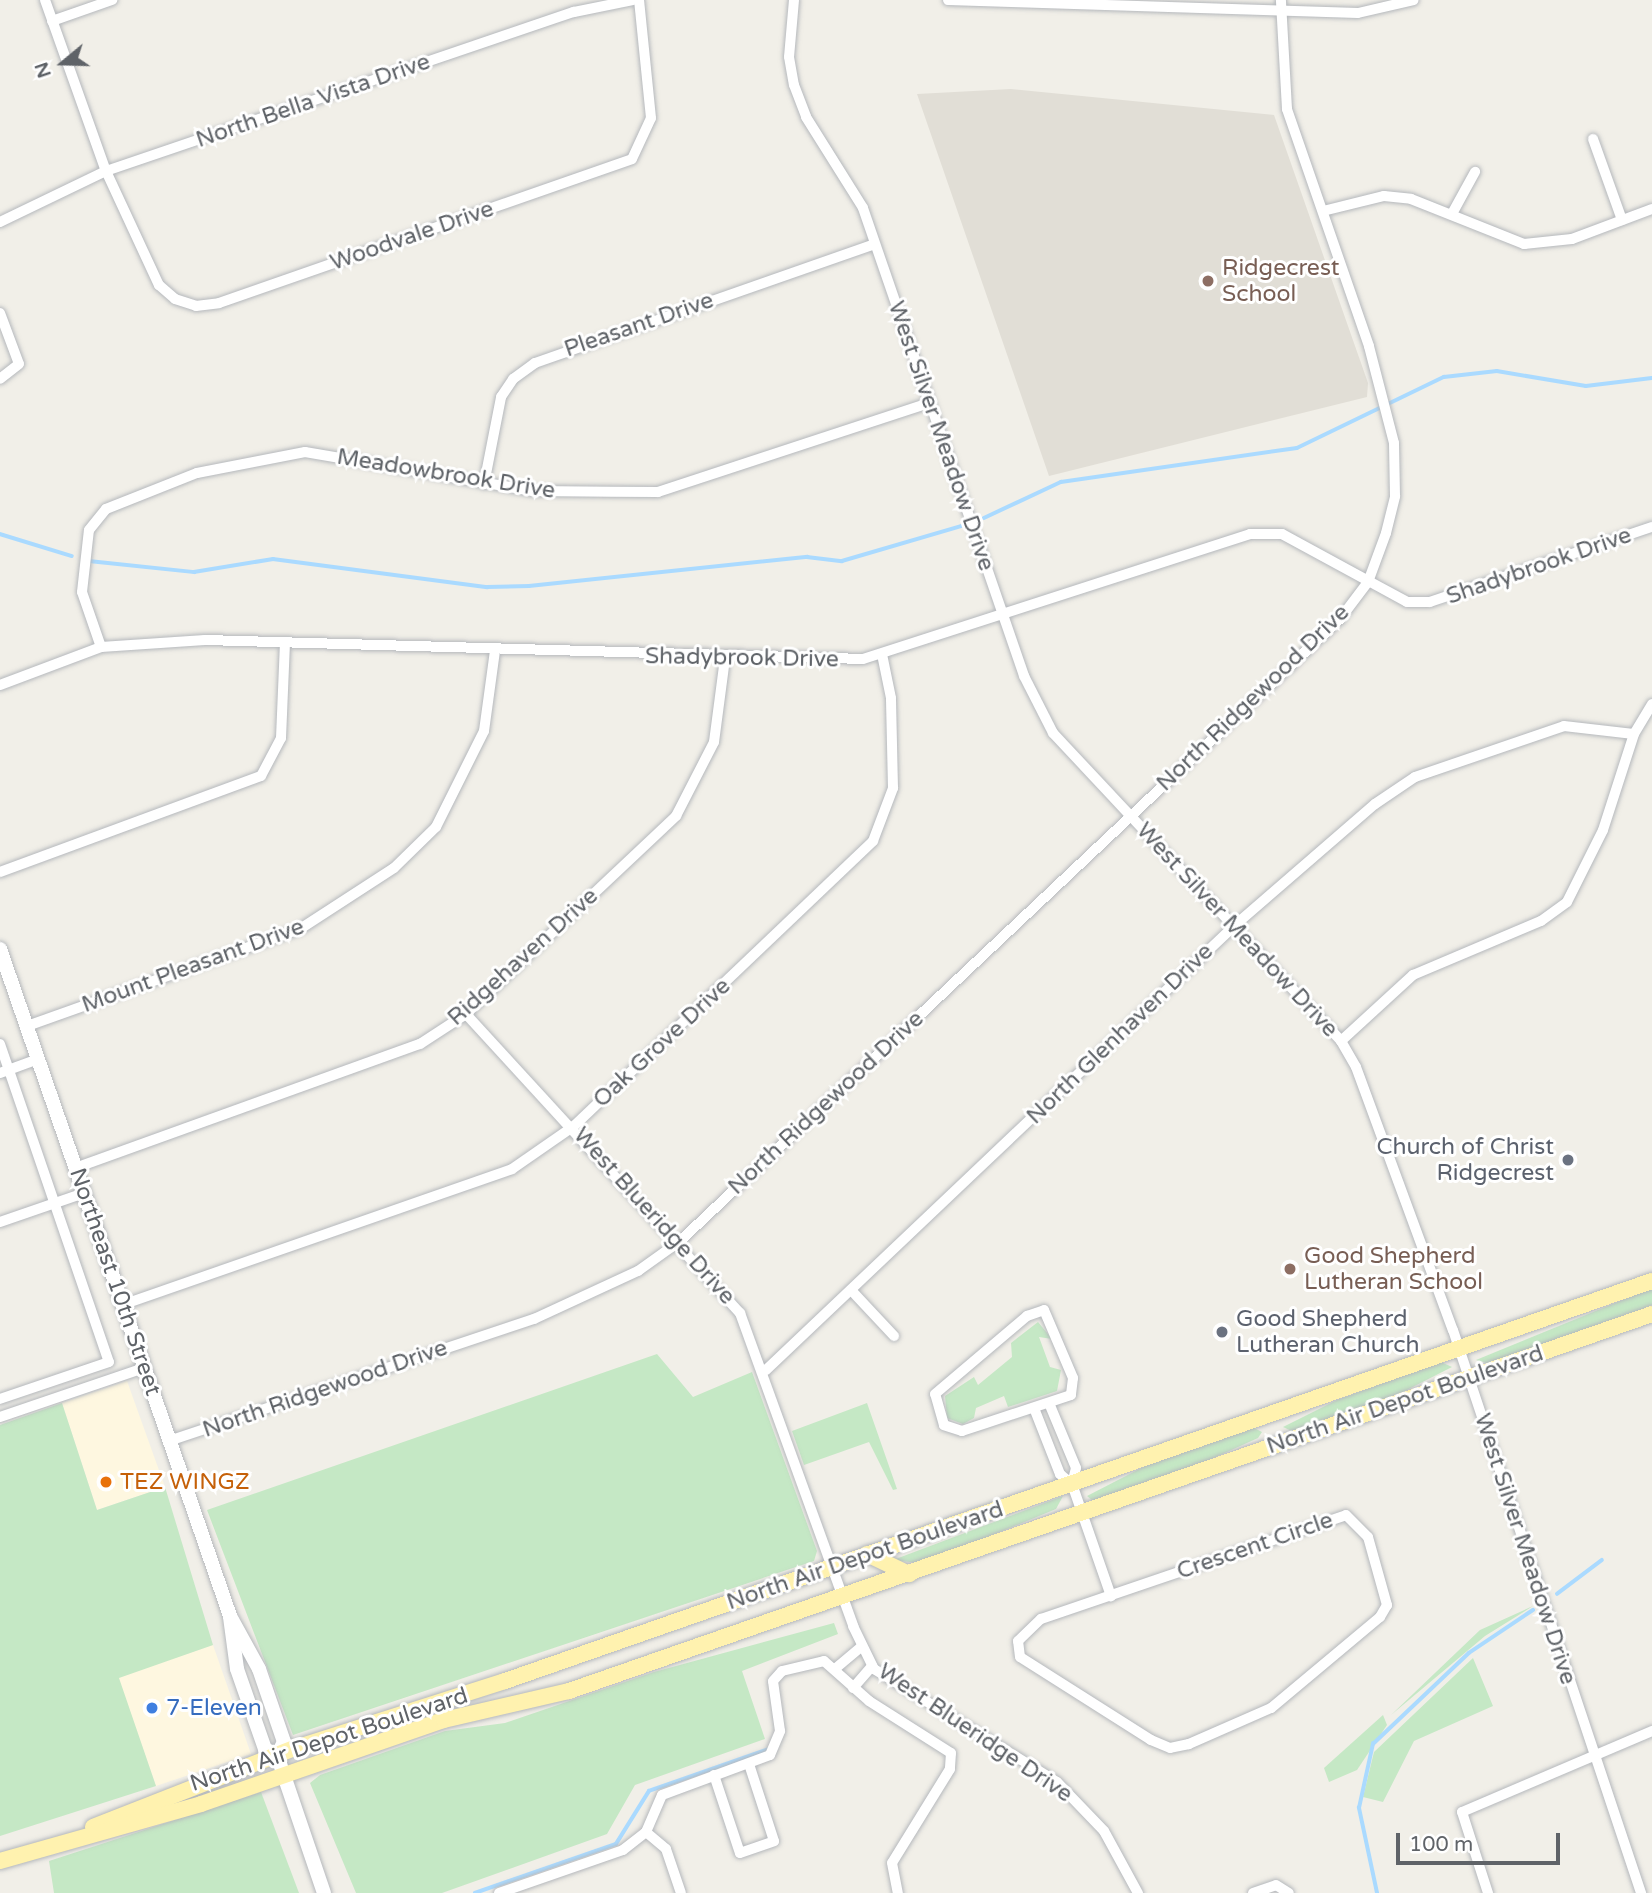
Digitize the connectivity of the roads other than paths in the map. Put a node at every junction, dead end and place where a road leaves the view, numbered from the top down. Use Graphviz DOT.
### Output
graph roads {
  1 [pos="45,0"];
  2 [pos="113,0"];
  3 [pos="633,0"];
  4 [pos="639,0"];
  5 [pos="794,0"];
  6 [pos="948,0"];
  7 [pos="1280,0"];
  8 [pos="1414,0"];
  9 [pos="1280,12"];
  10 [pos="52,21"];
  11 [pos="1593,139"];
  12 [pos="106,171"];
  13 [pos="1475,172"];
  14 [pos="1652,209"];
  15 [pos="1323,211"];
  16 [pos="1453,212"];
  17 [pos="1622,220"];
  18 [pos="0,222"];
  19 [pos="874,244"];
  20 [pos="0,313"];
  21 [pos="0,379"];
  22 [pos="929,403"];
  23 [pos="484,484"];
  24 [pos="1652,527"];
  25 [pos="1368,582"];
  26 [pos="1004,616"];
  27 [pos="285,643"];
  28 [pos="101,648"];
  29 [pos="495,651"];
  30 [pos="882,654"];
  31 [pos="725,658"];
  32 [pos="0,685"];
  33 [pos="1652,704"];
  34 [pos="1634,734"];
  35 [pos="1130,816"];
  36 [pos="0,872"];
  37 [pos="1234,926"];
  38 [pos="0,949"];
  39 [pos="466,1014"];
  40 [pos="26,1026"];
  41 [pos="1341,1041"];
  42 [pos="0,1044"];
  43 [pos="38,1059"];
  44 [pos="4,1071"];
  45 [pos="574,1126"];
  46 [pos="75,1167"];
  47 [pos="84,1193"];
  48 [pos="56,1203"];
  49 [pos="0,1222"];
  50 [pos="680,1241"];
  51 [pos="1652,1281"];
  52 [pos="850,1290"];
  53 [pos="122,1304"];
  54 [pos="1652,1314"];
  55 [pos="894,1336"];
  56 [pos="1458,1348"];
  57 [pos="144,1368"];
  58 [pos="766,1370"];
  59 [pos="1468,1378"];
  60 [pos="0,1399"];
  61 [pos="1049,1403"];
  62 [pos="1034,1408"];
  63 [pos="1268,1416"];
  64 [pos="0,1418"];
  65 [pos="169,1441"];
  66 [pos="1278,1445"];
  67 [pos="1072,1484"];
  68 [pos="1083,1514"];
  69 [pos="867,1554"];
  70 [pos="833,1567"];
  71 [pos="909,1574"];
  72 [pos="1111,1596"];
  73 [pos="843,1597"];
  74 [pos="230,1616"];
  75 [pos="861,1647"];
  76 [pos="558,1663"];
  77 [pos="872,1666"];
  78 [pos="836,1668"];
  79 [pos="853,1688"];
  80 [pos="569,1692"];
  81 [pos="1652,1731"];
  82 [pos="277,1755"];
  83 [pos="1594,1756"];
  84 [pos="749,1764"];
  85 [pos="714,1775"];
  86 [pos="284,1776"];
  87 [pos="646,1832"];
  88 [pos="80,1834"];
  89 [pos="0,1861"];
  90 [pos="531,1881"];
  91 [pos="324,1893"];
  92 [pos="499,1893"];
  93 [pos="535,1893"];
  94 [pos="681,1893"];
  95 [pos="898,1893"];
  96 [pos="1138,1893"];
  97 [pos="1253,1893"];
  98 [pos="1289,1893"];
  99 [pos="1488,1893"];
  100 [pos="1641,1893"];
  1 -- 10 [label="street, Woodvale Drive"];
  2 -- 10 [label="street"];
  3 -- 12 [label="street, North Bella Vista Drive"];
  4 -- 12 [label="street, Woodvale Drive"];
  5 -- 19 [label="street, West Silver Meadow Drive"];
  6 -- 9 [label="street"];
  7 -- 9 [label="street, North Ridgewood Drive"];
  8 -- 9 [label="street"];
  9 -- 15 [label="street, North Ridgewood Drive"];
  10 -- 12 [label="street, Woodvale Drive"];
  11 -- 17 [label="street"];
  12 -- 18 [label="street, North Bella Vista Drive"];
  13 -- 16 [label="street"];
  14 -- 17 [label="street"];
  15 -- 16 [label="street"];
  15 -- 25 [label="street, North Ridgewood Drive"];
  16 -- 17 [label="street"];
  19 -- 22 [label="street, West Silver Meadow Drive"];
  19 -- 23 [label="street, Pleasant Drive"];
  20 -- 21 [label="street"];
  22 -- 23 [label="street, Meadowbrook Drive"];
  22 -- 26 [label="street, West Silver Meadow Drive"];
  23 -- 28 [label="street, Meadowbrook Drive"];
  24 -- 25 [label="street, Shadybrook Drive"];
  25 -- 26 [label="street, Shadybrook Drive"];
  25 -- 35 [label="street, North Ridgewood Drive"];
  26 -- 30 [label="street, Shadybrook Drive"];
  26 -- 35 [label="street, West Silver Meadow Drive"];
  27 -- 28 [label="street, Shadybrook Drive"];
  27 -- 29 [label="street, Shadybrook Drive"];
  27 -- 36 [label="street"];
  28 -- 32 [label="street, Shadybrook Drive"];
  29 -- 31 [label="street, Shadybrook Drive"];
  29 -- 40 [label="street, Mount Pleasant Drive"];
  30 -- 31 [label="street, Shadybrook Drive"];
  30 -- 45 [label="street, Oak Grove Drive"];
  31 -- 39 [label="street, Ridgehaven Drive"];
  33 -- 34 [label="street"];
  34 -- 37 [label="street, North Glenhaven Drive"];
  34 -- 41 [label="street"];
  35 -- 37 [label="street, West Silver Meadow Drive"];
  35 -- 50 [label="street, North Ridgewood Drive"];
  37 -- 41 [label="street, West Silver Meadow Drive"];
  37 -- 52 [label="street, North Glenhaven Drive"];
  38 -- 40 [label="main road, Northeast 10th Street"];
  39 -- 45 [label="street, West Blueridge Drive"];
  39 -- 46 [label="street, Ridgehaven Drive"];
  40 -- 43 [label="main road, Northeast 10th Street"];
  41 -- 56 [label="street, West Silver Meadow Drive"];
  42 -- 44 [label="street"];
  43 -- 44 [label="street"];
  43 -- 46 [label="main road, Northeast 10th Street"];
  44 -- 48 [label="street"];
  45 -- 50 [label="street, West Blueridge Drive"];
  45 -- 53 [label="street, Oak Grove Drive"];
  46 -- 47 [label="main road, Northeast 10th Street"];
  47 -- 48 [label="street"];
  47 -- 53 [label="main road, Northeast 10th Street"];
  48 -- 49 [label="street"];
  48 -- 60 [label="street"];
  50 -- 58 [label="street, West Blueridge Drive"];
  50 -- 65 [label="street, North Ridgewood Drive"];
  51 -- 56 [label="main road, North Air Depot Boulevard"];
  52 -- 55 [label="street"];
  52 -- 58 [label="street, North Glenhaven Drive"];
  53 -- 57 [label="main road, Northeast 10th Street"];
  54 -- 59 [label="main road, North Air Depot Boulevard"];
  56 -- 59 [label="street, West Silver Meadow Drive"];
  56 -- 63 [label="main road, North Air Depot Boulevard"];
  57 -- 64 [label="street"];
  57 -- 65 [label="main road, Northeast 10th Street"];
  58 -- 70 [label="street, West Blueridge Drive"];
  59 -- 66 [label="main road, North Air Depot Boulevard"];
  59 -- 83 [label="street, West Silver Meadow Drive"];
  61 -- 62 [label="street"];
  61 -- 62 [label="street"];
  61 -- 67 [label="street"];
  62 -- 67 [label="street"];
  63 -- 66 [label="main road"];
  63 -- 67 [label="main road, North Air Depot Boulevard"];
  65 -- 74 [label="main road, Northeast 10th Street"];
  66 -- 68 [label="main road, North Air Depot Boulevard"];
  67 -- 68 [label="street"];
  67 -- 69 [label="main road, North Air Depot Boulevard"];
  68 -- 71 [label="main road, North Air Depot Boulevard"];
  68 -- 72 [label="street"];
  69 -- 70 [label="main road, North Air Depot Boulevard"];
  69 -- 71 [label="main road"];
  70 -- 73 [label="street, West Blueridge Drive"];
  70 -- 76 [label="main road, North Air Depot Boulevard"];
  71 -- 73 [label="main road, North Air Depot Boulevard"];
  72 -- 72 [label="street, Crescent Circle"];
  73 -- 75 [label="street, West Blueridge Drive"];
  73 -- 80 [label="main road, North Air Depot Boulevard"];
  74 -- 82 [label="main road, Northeast 10th Street"];
  74 -- 82 [label="main road, Northeast 10th Street"];
  75 -- 77 [label="street, West Blueridge Drive"];
  75 -- 78 [label="street"];
  76 -- 80 [label="main road"];
  76 -- 82 [label="main road, North Air Depot Boulevard"];
  77 -- 79 [label="street"];
  77 -- 96 [label="street, West Blueridge Drive"];
  78 -- 79 [label="street"];
  78 -- 84 [label="street"];
  79 -- 95 [label="street"];
  80 -- 86 [label="main road, North Air Depot Boulevard"];
  81 -- 83 [label="street"];
  82 -- 86 [label="main road, Northeast 10th Street"];
  82 -- 88 [label="main road, North Air Depot Boulevard"];
  83 -- 99 [label="street"];
  83 -- 100 [label="street, West Silver Meadow Drive"];
  84 -- 85 [label="street"];
  84 -- 85 [label="street"];
  85 -- 87 [label="street"];
  86 -- 88 [label="main road, North Air Depot Boulevard"];
  86 -- 91 [label="main road, Northeast 10th Street"];
  87 -- 90 [label="street"];
  87 -- 94 [label="street"];
  88 -- 89 [label="main road, North Air Depot Boulevard"];
  90 -- 92 [label="street"];
  90 -- 93 [label="street"];
  97 -- 98 [label="street"];
}
